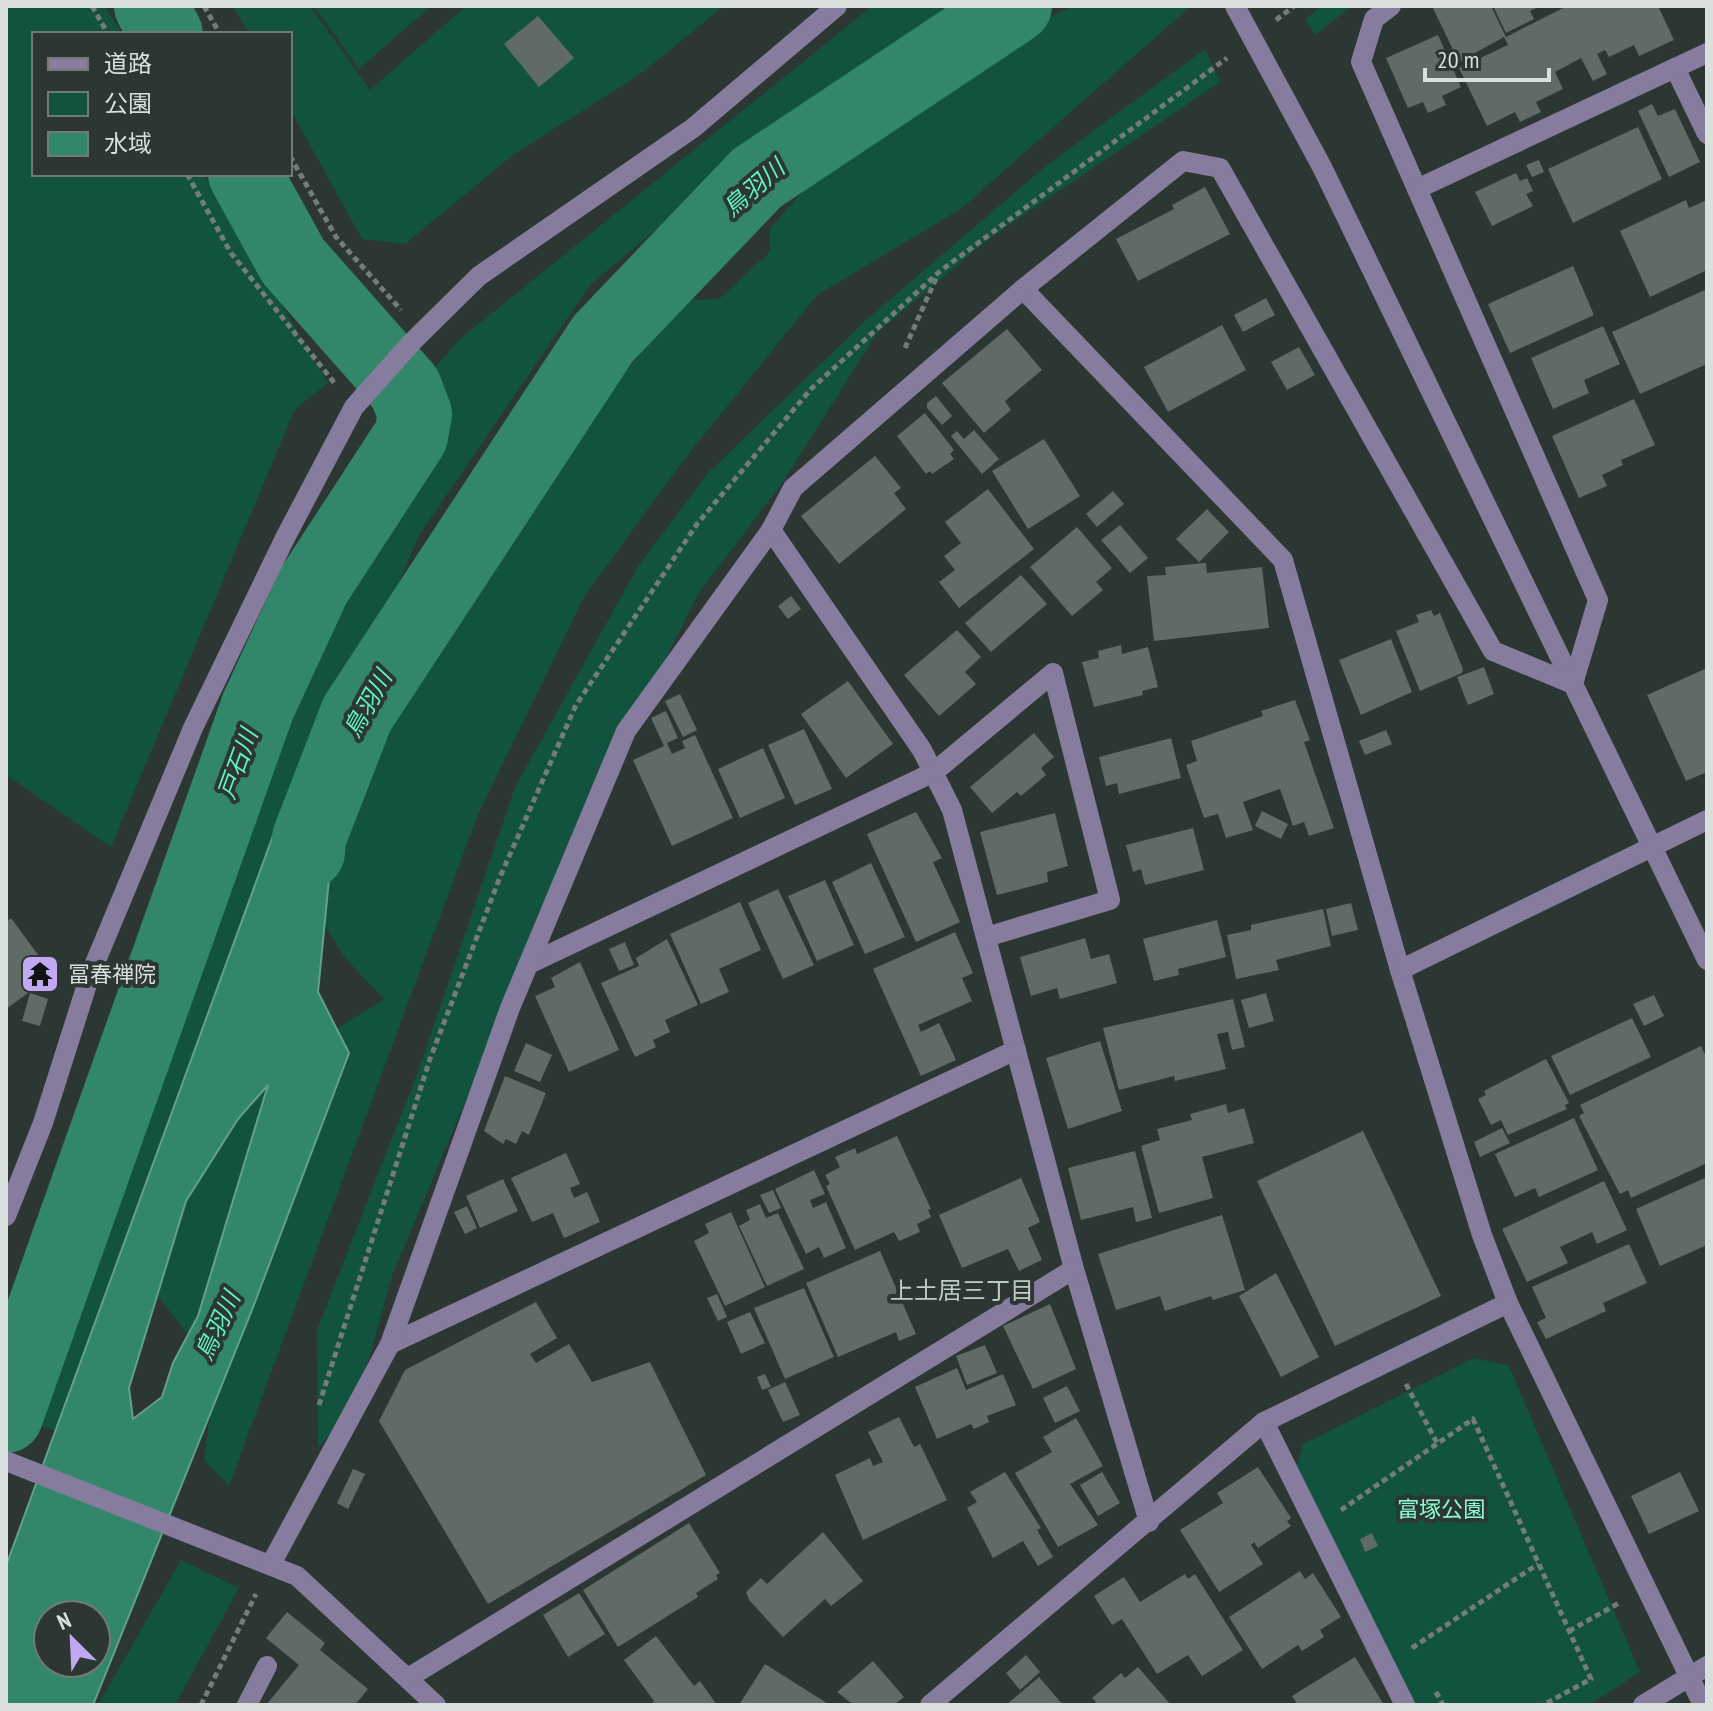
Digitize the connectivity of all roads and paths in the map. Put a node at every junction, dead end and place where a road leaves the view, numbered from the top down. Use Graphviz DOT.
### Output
graph roads {
  1 [pos="92,6"];
  2 [pos="204,6"];
  3 [pos="837,6"];
  4 [pos="1235,6"];
  5 [pos="1391,6"];
  6 [pos="107,32"];
  7 [pos="219,32"];
  8 [pos="1707,53"];
  9 [pos="1675,68"];
  10 [pos="1707,134"];
  11 [pos="292,160"];
  12 [pos="188,176"];
  13 [pos="1417,189"];
  14 [pos="1023,289"];
  15 [pos="416,338"];
  16 [pos="360,400"];
  17 [pos="771,530"];
  18 [pos="1573,684"];
  19 [pos="934,772"];
  20 [pos="1707,820"];
  21 [pos="1652,846"];
  22 [pos="986,937"];
  23 [pos="1707,960"];
  24 [pos="531,963"];
  25 [pos="1400,970"];
  26 [pos="1016,1050"];
  27 [pos="6,1216"];
  28 [pos="1074,1269"];
  29 [pos="1508,1303"];
  30 [pos="390,1344"];
  31 [pos="1393,1358"];
  32 [pos="1264,1422"];
  33 [pos="1437,1443"];
  34 [pos="6,1461"];
  35 [pos="1337,1513"];
  36 [pos="1149,1522"];
  37 [pos="271,1564"];
  38 [pos="1538,1564"];
  39 [pos="1644,1590"];
  40 [pos="1569,1631"];
  41 [pos="1412,1648"];
  42 [pos="267,1666"];
  43 [pos="1707,1666"];
  44 [pos="1689,1677"];
  45 [pos="408,1678"];
  46 [pos="1550,1703"];
  47 [pos="201,1705"];
  48 [pos="247,1705"];
  49 [pos="436,1705"];
  50 [pos="930,1705"];
  51 [pos="1405,1705"];
  52 [pos="1543,1705"];
  53 [pos="1643,1705"];
  54 [pos="1703,1705"];
  1 -- 6 [label="path"];
  2 -- 7 [label="path"];
  3 -- 15 [label="street"];
  4 -- 18 [label="street"];
  5 -- 13 [label="street"];
  8 -- 9 [label="street"];
  9 -- 10 [label="street"];
  9 -- 13 [label="street"];
  11 -- 15 [label="path"];
  12 -- 16 [label="path"];
  13 -- 18 [label="street"];
  14 -- 17 [label="street"];
  14 -- 18 [label="street"];
  14 -- 25 [label="street"];
  15 -- 16 [label="street"];
  16 -- 27 [label="street"];
  17 -- 19 [label="street"];
  17 -- 24 [label="street"];
  18 -- 21 [label="street"];
  19 -- 22 [label="street"];
  19 -- 22 [label="street"];
  19 -- 24 [label="street"];
  20 -- 21 [label="street"];
  21 -- 23 [label="street"];
  21 -- 25 [label="street"];
  22 -- 26 [label="street"];
  24 -- 30 [label="street"];
  25 -- 29 [label="street"];
  26 -- 28 [label="street"];
  26 -- 30 [label="street"];
  28 -- 36 [label="street"];
  28 -- 45 [label="street"];
  29 -- 31 [label="street"];
  29 -- 39 [label="street"];
  30 -- 37 [label="street"];
  31 -- 32 [label="street"];
  31 -- 33 [label="path"];
  32 -- 36 [label="street"];
  32 -- 51 [label="street"];
  33 -- 35 [label="path"];
  33 -- 38 [label="path"];
  34 -- 37 [label="street"];
  36 -- 50 [label="street"];
  37 -- 45 [label="street"];
  37 -- 47 [label="path"];
  38 -- 40 [label="path"];
  38 -- 41 [label="path"];
  39 -- 40 [label="path"];
  39 -- 44 [label="street"];
  40 -- 46 [label="path"];
  42 -- 48 [label="street"];
  43 -- 44 [label="street"];
  44 -- 53 [label="street"];
  44 -- 54 [label="street"];
  45 -- 49 [label="street"];
  46 -- 52 [label="path"];
}
